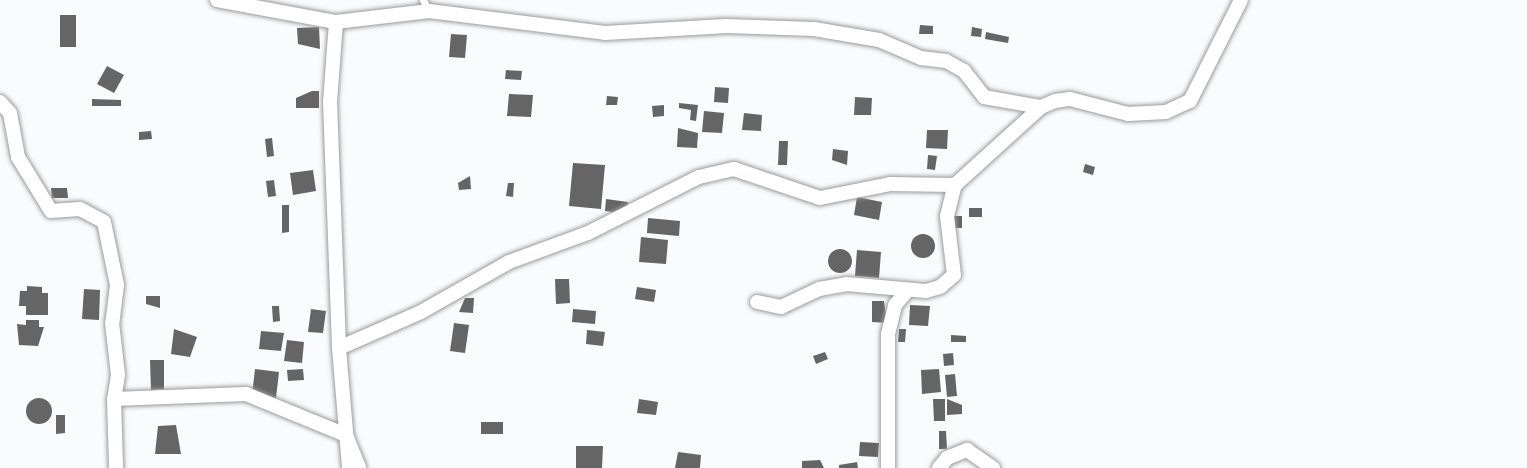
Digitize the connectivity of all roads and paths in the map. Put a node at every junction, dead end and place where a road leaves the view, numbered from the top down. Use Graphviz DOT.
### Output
graph roads {
  1 [pos="218,0"];
  2 [pos="1241,0"];
  3 [pos="426,5"];
  4 [pos="336,22"];
  5 [pos="0,102"];
  6 [pos="1041,107"];
  7 [pos="955,184"];
  8 [pos="908,290"];
  9 [pos="758,302"];
  10 [pos="339,348"];
  11 [pos="114,399"];
  12 [pos="346,435"];
  13 [pos="116,468"];
  14 [pos="349,468"];
  15 [pos="359,468"];
  16 [pos="888,468"];
  17 [pos="939,468"];
  18 [pos="993,468"];
  1 -- 4 [label="street"];
  2 -- 6 [label="street"];
  3 -- 4 [label="street"];
  3 -- 6 [label="street"];
  4 -- 10 [label="street"];
  5 -- 11 [label="street"];
  6 -- 7 [label="street"];
  7 -- 8 [label="street"];
  7 -- 10 [label="street"];
  8 -- 9 [label="street"];
  8 -- 16 [label="street"];
  10 -- 12 [label="street"];
  11 -- 12 [label="street"];
  11 -- 13 [label="street"];
  12 -- 14 [label="street"];
  12 -- 15 [label="street"];
  17 -- 18 [label="street"];
}
